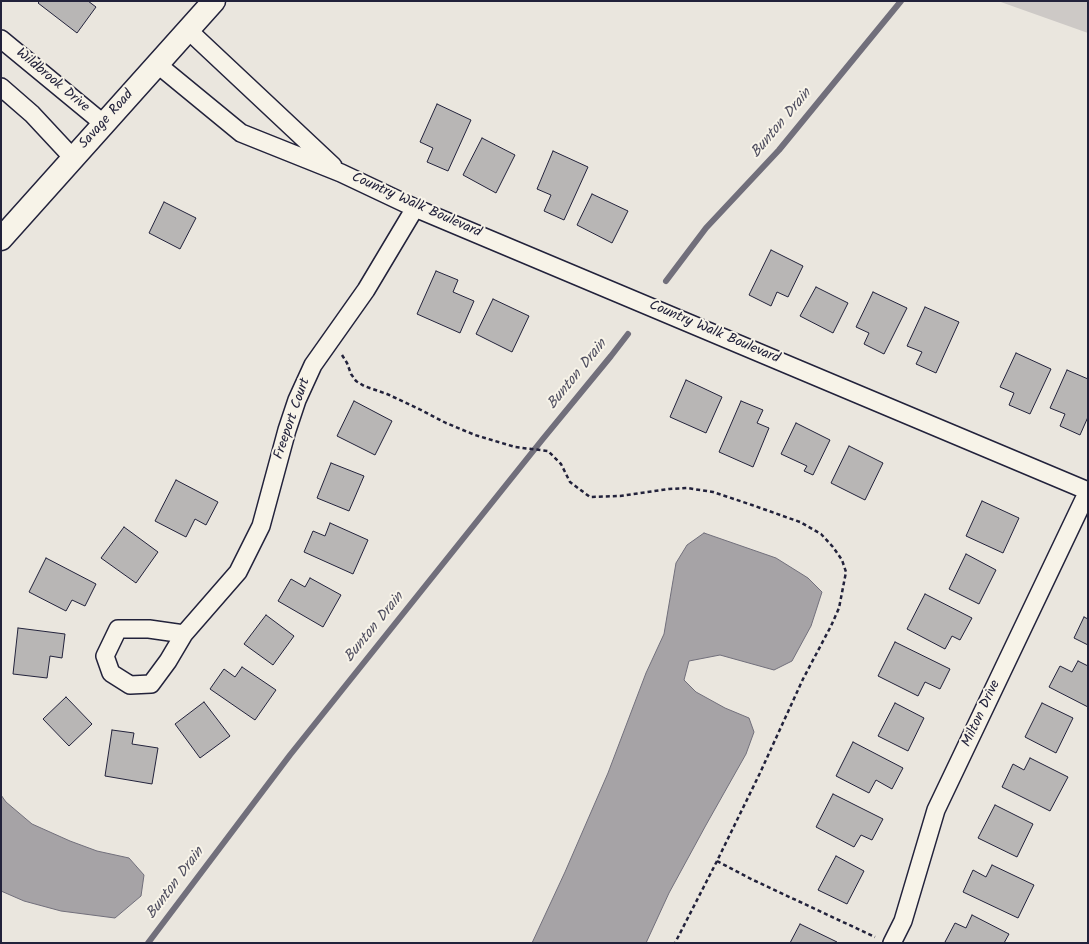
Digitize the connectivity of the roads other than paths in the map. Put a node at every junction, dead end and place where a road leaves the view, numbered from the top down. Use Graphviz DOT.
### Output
graph roads {
  1 [pos="214,1"];
  2 [pos="188,30"];
  3 [pos="1,39"];
  4 [pos="157,64"];
  5 [pos="1,87"];
  6 [pos="104,124"];
  7 [pos="73,158"];
  8 [pos="341,173"];
  9 [pos="415,208"];
  10 [pos="1,239"];
  11 [pos="1088,491"];
  12 [pos="184,634"];
  13 [pos="886,942"];
  1 -- 2 [label="street, Savage Road"];
  2 -- 4 [label="street, Savage Road"];
  2 -- 8 [label="street, Country Walk Boulevard"];
  3 -- 6 [label="street, Wildbrook Drive"];
  4 -- 6 [label="street, Savage Road"];
  4 -- 8 [label="street, Country Walk Boulevard"];
  5 -- 7 [label="street"];
  6 -- 7 [label="street, Savage Road"];
  7 -- 10 [label="street, Savage Road"];
  8 -- 9 [label="street, Country Walk Boulevard"];
  9 -- 11 [label="street, Country Walk Boulevard"];
  9 -- 12 [label="street, Freeport Court"];
  11 -- 13 [label="street, Milton Drive"];
  12 -- 12 [label="street, Freeport Court"];
}
